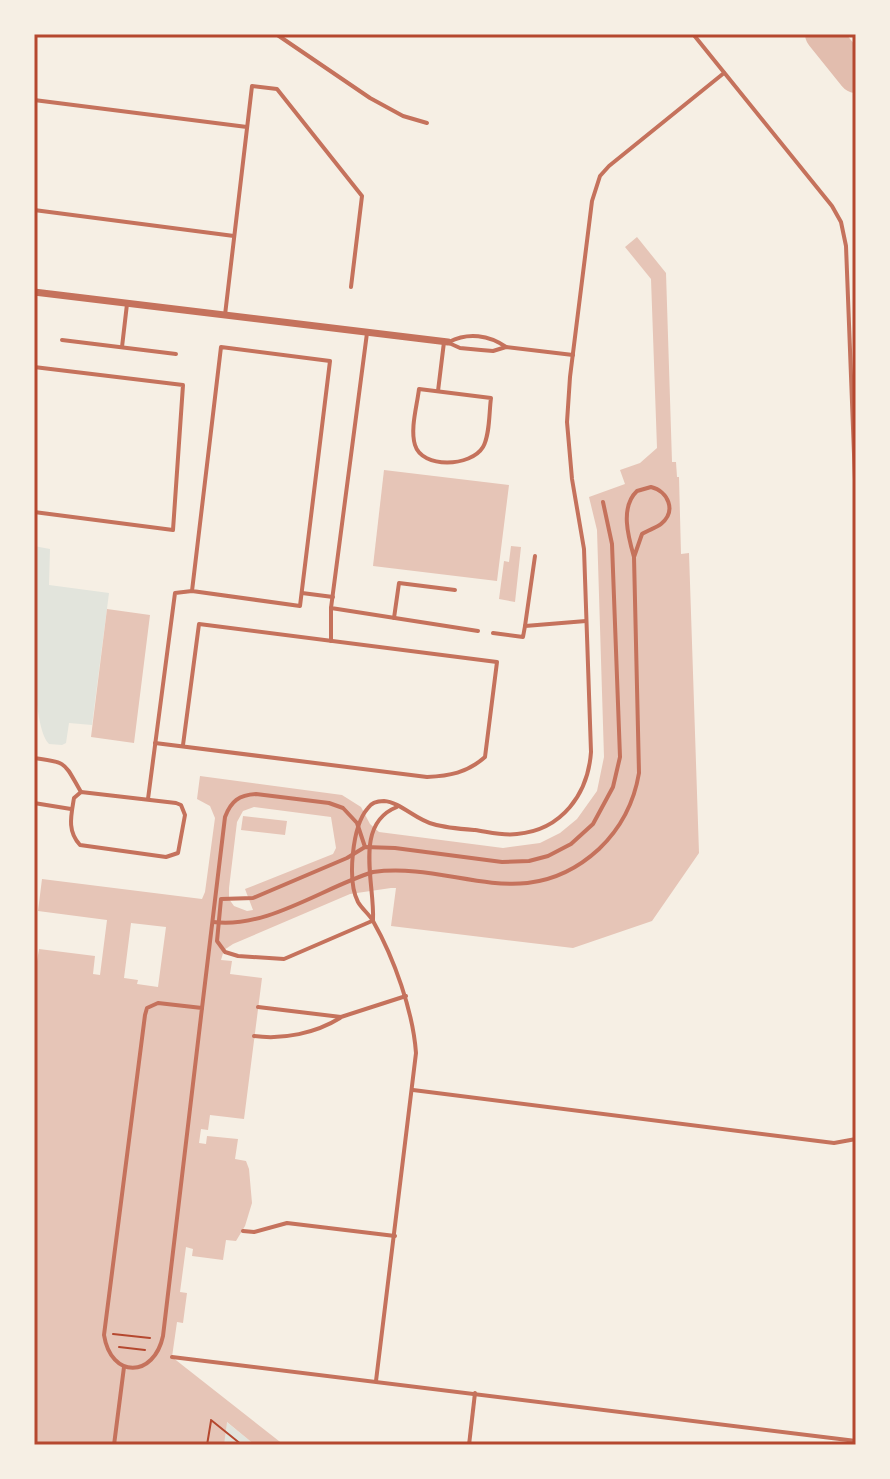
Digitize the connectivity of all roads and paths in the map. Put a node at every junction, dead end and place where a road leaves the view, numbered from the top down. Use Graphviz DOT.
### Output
graph roads {
  1 [pos="276,34"];
  2 [pos="693,34"];
  3 [pos="724,73"];
  4 [pos="34,100"];
  5 [pos="427,123"];
  6 [pos="247,127"];
  7 [pos="34,210"];
  8 [pos="234,236"];
  9 [pos="351,287"];
  10 [pos="34,292"];
  11 [pos="127,304"];
  12 [pos="225,315"];
  13 [pos="367,333"];
  14 [pos="62,340"];
  15 [pos="446,342"];
  16 [pos="122,347"];
  17 [pos="506,347"];
  18 [pos="176,354"];
  19 [pos="573,355"];
  20 [pos="34,367"];
  21 [pos="438,391"];
  22 [pos="603,502"];
  23 [pos="856,506"];
  24 [pos="34,512"];
  25 [pos="535,556"];
  26 [pos="634,557"];
  27 [pos="455,590"];
  28 [pos="192,591"];
  29 [pos="302,593"];
  30 [pos="333,597"];
  31 [pos="331,608"];
  32 [pos="394,618"];
  33 [pos="586,621"];
  34 [pos="525,626"];
  35 [pos="478,631"];
  36 [pos="493,633"];
  37 [pos="331,641"];
  38 [pos="155,743"];
  39 [pos="183,745"];
  40 [pos="34,758"];
  41 [pos="81,792"];
  42 [pos="148,799"];
  43 [pos="34,803"];
  44 [pos="397,807"];
  45 [pos="72,809"];
  46 [pos="365,847"];
  47 [pos="373,921"];
  48 [pos="213,922"];
  49 [pos="406,996"];
  50 [pos="258,1007"];
  51 [pos="202,1008"];
  52 [pos="341,1017"];
  53 [pos="254,1036"];
  54 [pos="413,1090"];
  55 [pos="856,1139"];
  56 [pos="243,1231"];
  57 [pos="395,1236"];
  58 [pos="109,1333"];
  59 [pos="150,1338"];
  60 [pos="108,1345"];
  61 [pos="148,1350"];
  62 [pos="172,1357"];
  63 [pos="124,1367"];
  64 [pos="376,1381"];
  65 [pos="475,1393"];
  66 [pos="856,1441"];
  67 [pos="114,1445"];
  68 [pos="207,1445"];
  69 [pos="242,1445"];
  70 [pos="469,1445"];
  1 -- 5 [label="lane"];
  2 -- 3 [label="lane"];
  3 -- 19 [label="lane"];
  3 -- 23 [label="lane"];
  4 -- 6 [label="lane"];
  6 -- 8 [label="lane"];
  6 -- 9 [label="lane"];
  7 -- 8 [label="lane"];
  8 -- 12 [label="lane"];
  10 -- 11 [label="street"];
  11 -- 12 [label="street"];
  11 -- 16 [label="lane"];
  12 -- 13 [label="street"];
  13 -- 15 [label="street"];
  13 -- 30 [label="lane"];
  14 -- 16 [label="lane"];
  15 -- 17 [label="lane"];
  15 -- 17 [label="lane"];
  15 -- 21 [label="lane"];
  16 -- 18 [label="lane"];
  17 -- 19 [label="lane"];
  19 -- 33 [label="lane"];
  20 -- 24 [label="lane"];
  21 -- 21 [label="lane"];
  22 -- 46 [label="lane"];
  25 -- 34 [label="lane"];
  26 -- 26 [label="lane"];
  26 -- 48 [label="lane"];
  27 -- 32 [label="lane"];
  28 -- 29 [label="lane"];
  28 -- 29 [label="lane"];
  28 -- 38 [label="lane"];
  29 -- 30 [label="lane"];
  30 -- 31 [label="lane"];
  31 -- 32 [label="lane"];
  31 -- 37 [label="lane"];
  32 -- 35 [label="lane"];
  33 -- 34 [label="lane"];
  33 -- 44 [label="lane"];
  34 -- 36 [label="lane"];
  37 -- 39 [label="lane"];
  37 -- 39 [label="lane"];
  38 -- 39 [label="lane"];
  38 -- 42 [label="lane"];
  40 -- 41 [label="lane"];
  41 -- 42 [label="lane"];
  41 -- 45 [label="lane"];
  42 -- 45 [label="lane"];
  43 -- 45 [label="lane"];
  44 -- 47 [label="lane"];
  44 -- 47 [label="lane"];
  46 -- 47 [label="lane"];
  46 -- 48 [label="lane"];
  47 -- 49 [label="lane"];
  48 -- 51 [label="lane"];
  49 -- 52 [label="lane"];
  49 -- 54 [label="lane"];
  50 -- 52 [label="lane"];
  51 -- 63 [label="lane"];
  51 -- 63 [label="lane"];
  52 -- 53 [label="lane"];
  54 -- 55 [label="lane"];
  54 -- 57 [label="lane"];
  56 -- 57 [label="lane"];
  57 -- 64 [label="lane"];
  58 -- 59 [label="path"];
  60 -- 61 [label="path"];
  62 -- 64 [label="lane"];
  63 -- 67 [label="lane"];
  64 -- 65 [label="lane"];
  65 -- 66 [label="lane"];
  65 -- 70 [label="lane"];
  68 -- 69 [label="path"];
}
